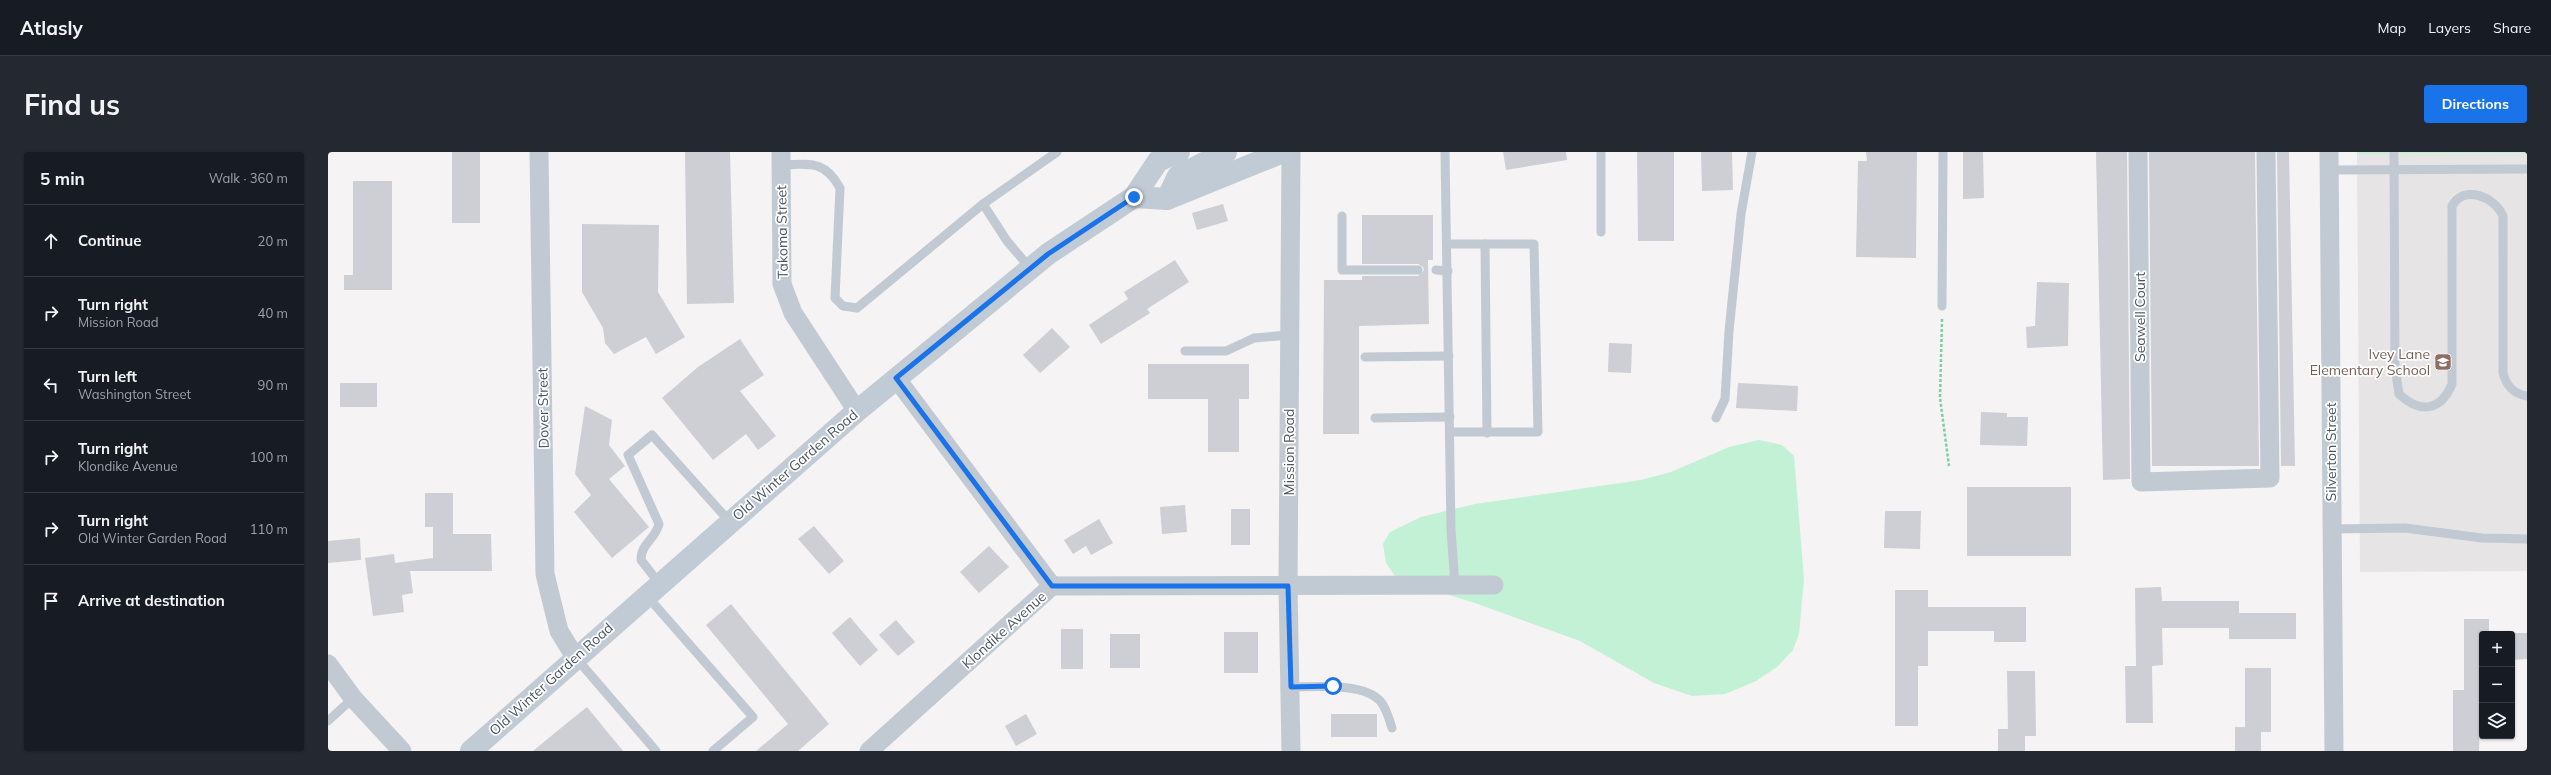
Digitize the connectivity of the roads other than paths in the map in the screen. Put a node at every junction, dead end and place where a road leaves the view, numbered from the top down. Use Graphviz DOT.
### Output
graph roads {
  1 [pos="539,152"];
  2 [pos="1057,152"];
  3 [pos="1179,152"];
  4 [pos="1226,152"];
  5 [pos="1283,152"];
  6 [pos="1291,152"];
  7 [pos="1445,152"];
  8 [pos="1601,152"];
  9 [pos="1752,152"];
  10 [pos="1943,152"];
  11 [pos="2138,152"];
  12 [pos="2266,152"];
  13 [pos="2394,152"];
  14 [pos="781,159"];
  15 [pos="2329,161"];
  16 [pos="2527,168"];
  17 [pos="2393,169"];
  18 [pos="1134,197"];
  19 [pos="1167,199"];
  20 [pos="983,204"];
  21 [pos="1342,216"];
  22 [pos="1601,232"];
  23 [pos="1447,244"];
  24 [pos="1485,244"];
  25 [pos="1030,268"];
  26 [pos="1418,270"];
  27 [pos="1436,270"];
  28 [pos="1448,271"];
  29 [pos="1942,306"];
  30 [pos="1289,335"];
  31 [pos="1185,351"];
  32 [pos="1449,356"];
  33 [pos="1365,358"];
  34 [pos="896,378"];
  35 [pos="2527,396"];
  36 [pos="856,411"];
  37 [pos="1450,417"];
  38 [pos="1375,418"];
  39 [pos="1716,418"];
  40 [pos="1450,432"];
  41 [pos="1487,433"];
  42 [pos="730,522"];
  43 [pos="2332,529"];
  44 [pos="2527,539"];
  45 [pos="1455,585"];
  46 [pos="1494,585"];
  47 [pos="1052,586"];
  48 [pos="1288,586"];
  49 [pos="653,589"];
  50 [pos="575,657"];
  51 [pos="328,664"];
  52 [pos="1291,687"];
  53 [pos="352,698"];
  54 [pos="328,721"];
  55 [pos="1392,728"];
  56 [pos="402,751"];
  57 [pos="470,751"];
  58 [pos="656,751"];
  59 [pos="713,751"];
  60 [pos="869,751"];
  61 [pos="1291,751"];
  62 [pos="2334,751"];
  1 -- 50 [label="street, Dover Street"];
  2 -- 20 [label="lane"];
  3 -- 18 [label="main road, Old Winter Garden Road"];
  4 -- 19 [label="main road"];
  5 -- 19 [label="main road"];
  6 -- 30 [label="street, Mission Road"];
  7 -- 23 [label="lane"];
  8 -- 22 [label="lane"];
  9 -- 39 [label="lane"];
  10 -- 29 [label="lane"];
  11 -- 12 [label="street, Seawell Court"];
  13 -- 17 [label="lane"];
  14 -- 20 [label="lane"];
  14 -- 36 [label="street, Takoma Street"];
  15 -- 17 [label="lane"];
  15 -- 43 [label="street, Silverton Street"];
  16 -- 17 [label="lane"];
  17 -- 35 [label="lane"];
  18 -- 19 [label="main road"];
  18 -- 25 [label="main road, Old Winter Garden Road"];
  20 -- 25 [label="lane"];
  21 -- 26 [label="lane"];
  23 -- 24 [label="lane"];
  23 -- 28 [label="lane"];
  24 -- 41 [label="lane"];
  24 -- 41 [label="lane"];
  25 -- 34 [label="main road, Old Winter Garden Road"];
  27 -- 28 [label="lane"];
  28 -- 32 [label="lane"];
  30 -- 31 [label="lane"];
  30 -- 48 [label="street, Mission Road"];
  32 -- 33 [label="lane"];
  32 -- 37 [label="lane"];
  34 -- 36 [label="main road, Old Winter Garden Road"];
  34 -- 47 [label="street, Klondike Avenue"];
  36 -- 42 [label="main road, Old Winter Garden Road"];
  37 -- 38 [label="lane"];
  37 -- 40 [label="lane"];
  40 -- 41 [label="lane"];
  40 -- 45 [label="lane"];
  42 -- 49 [label="main road, Old Winter Garden Road"];
  42 -- 49 [label="lane"];
  43 -- 44 [label="lane"];
  43 -- 62 [label="street, Silverton Street"];
  45 -- 46 [label="street"];
  45 -- 48 [label="street"];
  47 -- 48 [label="street"];
  47 -- 60 [label="street, Klondike Avenue"];
  48 -- 52 [label="street, Mission Road"];
  49 -- 50 [label="main road, Old Winter Garden Road"];
  49 -- 59 [label="lane"];
  50 -- 57 [label="main road, Old Winter Garden Road"];
  50 -- 58 [label="lane"];
  51 -- 53 [label="street"];
  52 -- 55 [label="lane"];
  52 -- 61 [label="street, Mission Road"];
  53 -- 54 [label="lane"];
  53 -- 56 [label="street"];
}
